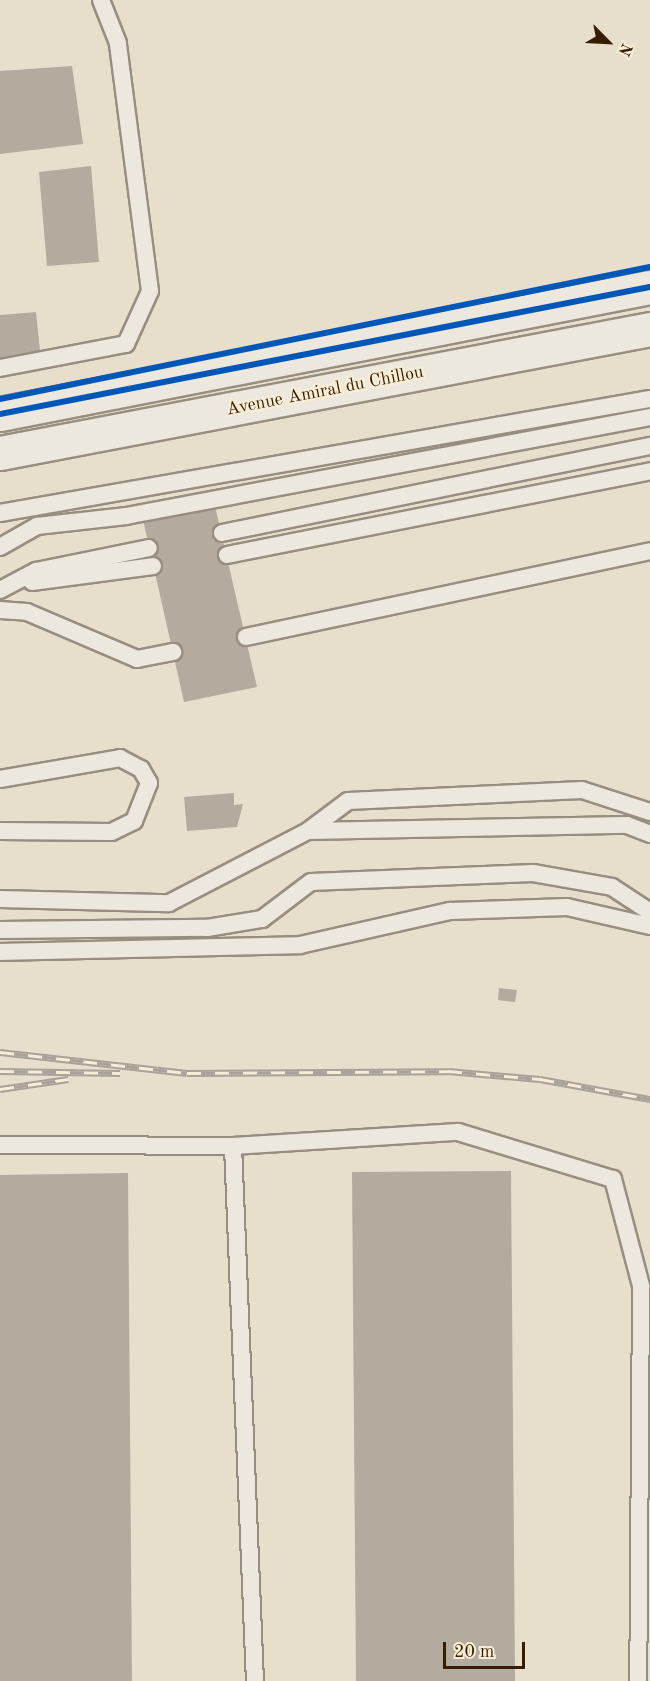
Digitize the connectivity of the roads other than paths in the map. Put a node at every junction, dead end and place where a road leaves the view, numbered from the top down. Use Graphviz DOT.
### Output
graph roads {
  1 [pos="101,0"];
  2 [pos="650,287"];
  3 [pos="650,329"];
  4 [pos="0,369"];
  5 [pos="650,399"];
  6 [pos="0,414"];
  7 [pos="650,417"];
  8 [pos="650,446"];
  9 [pos="0,453"];
  10 [pos="650,471"];
  11 [pos="0,513"];
  12 [pos="222,533"];
  13 [pos="0,547"];
  14 [pos="149,548"];
  15 [pos="650,551"];
  16 [pos="227,555"];
  17 [pos="153,566"];
  18 [pos="5,587"];
  19 [pos="0,610"];
  20 [pos="246,637"];
  21 [pos="173,652"];
  22 [pos="0,779"];
  23 [pos="650,813"];
  24 [pos="0,831"];
  25 [pos="308,831"];
  26 [pos="650,834"];
  27 [pos="0,899"];
  28 [pos="650,912"];
  29 [pos="650,926"];
  30 [pos="0,930"];
  31 [pos="0,952"];
  32 [pos="0,1145"];
  33 [pos="233,1146"];
  34 [pos="255,1681"];
  35 [pos="638,1681"];
  1 -- 4 [label="lane"];
  2 -- 6 [label="street"];
  3 -- 9 [label="street, Avenue Amiral du Chillou"];
  5 -- 11 [label="lane"];
  7 -- 13 [label="lane"];
  8 -- 12 [label="lane"];
  10 -- 16 [label="lane"];
  14 -- 18 [label="lane"];
  15 -- 20 [label="lane"];
  17 -- 18 [label="lane"];
  19 -- 21 [label="lane"];
  22 -- 24 [label="lane"];
  23 -- 25 [label="lane"];
  25 -- 26 [label="lane"];
  25 -- 27 [label="lane"];
  28 -- 30 [label="lane"];
  29 -- 31 [label="lane"];
  32 -- 33 [label="lane"];
  33 -- 34 [label="lane"];
  33 -- 35 [label="lane"];
}
